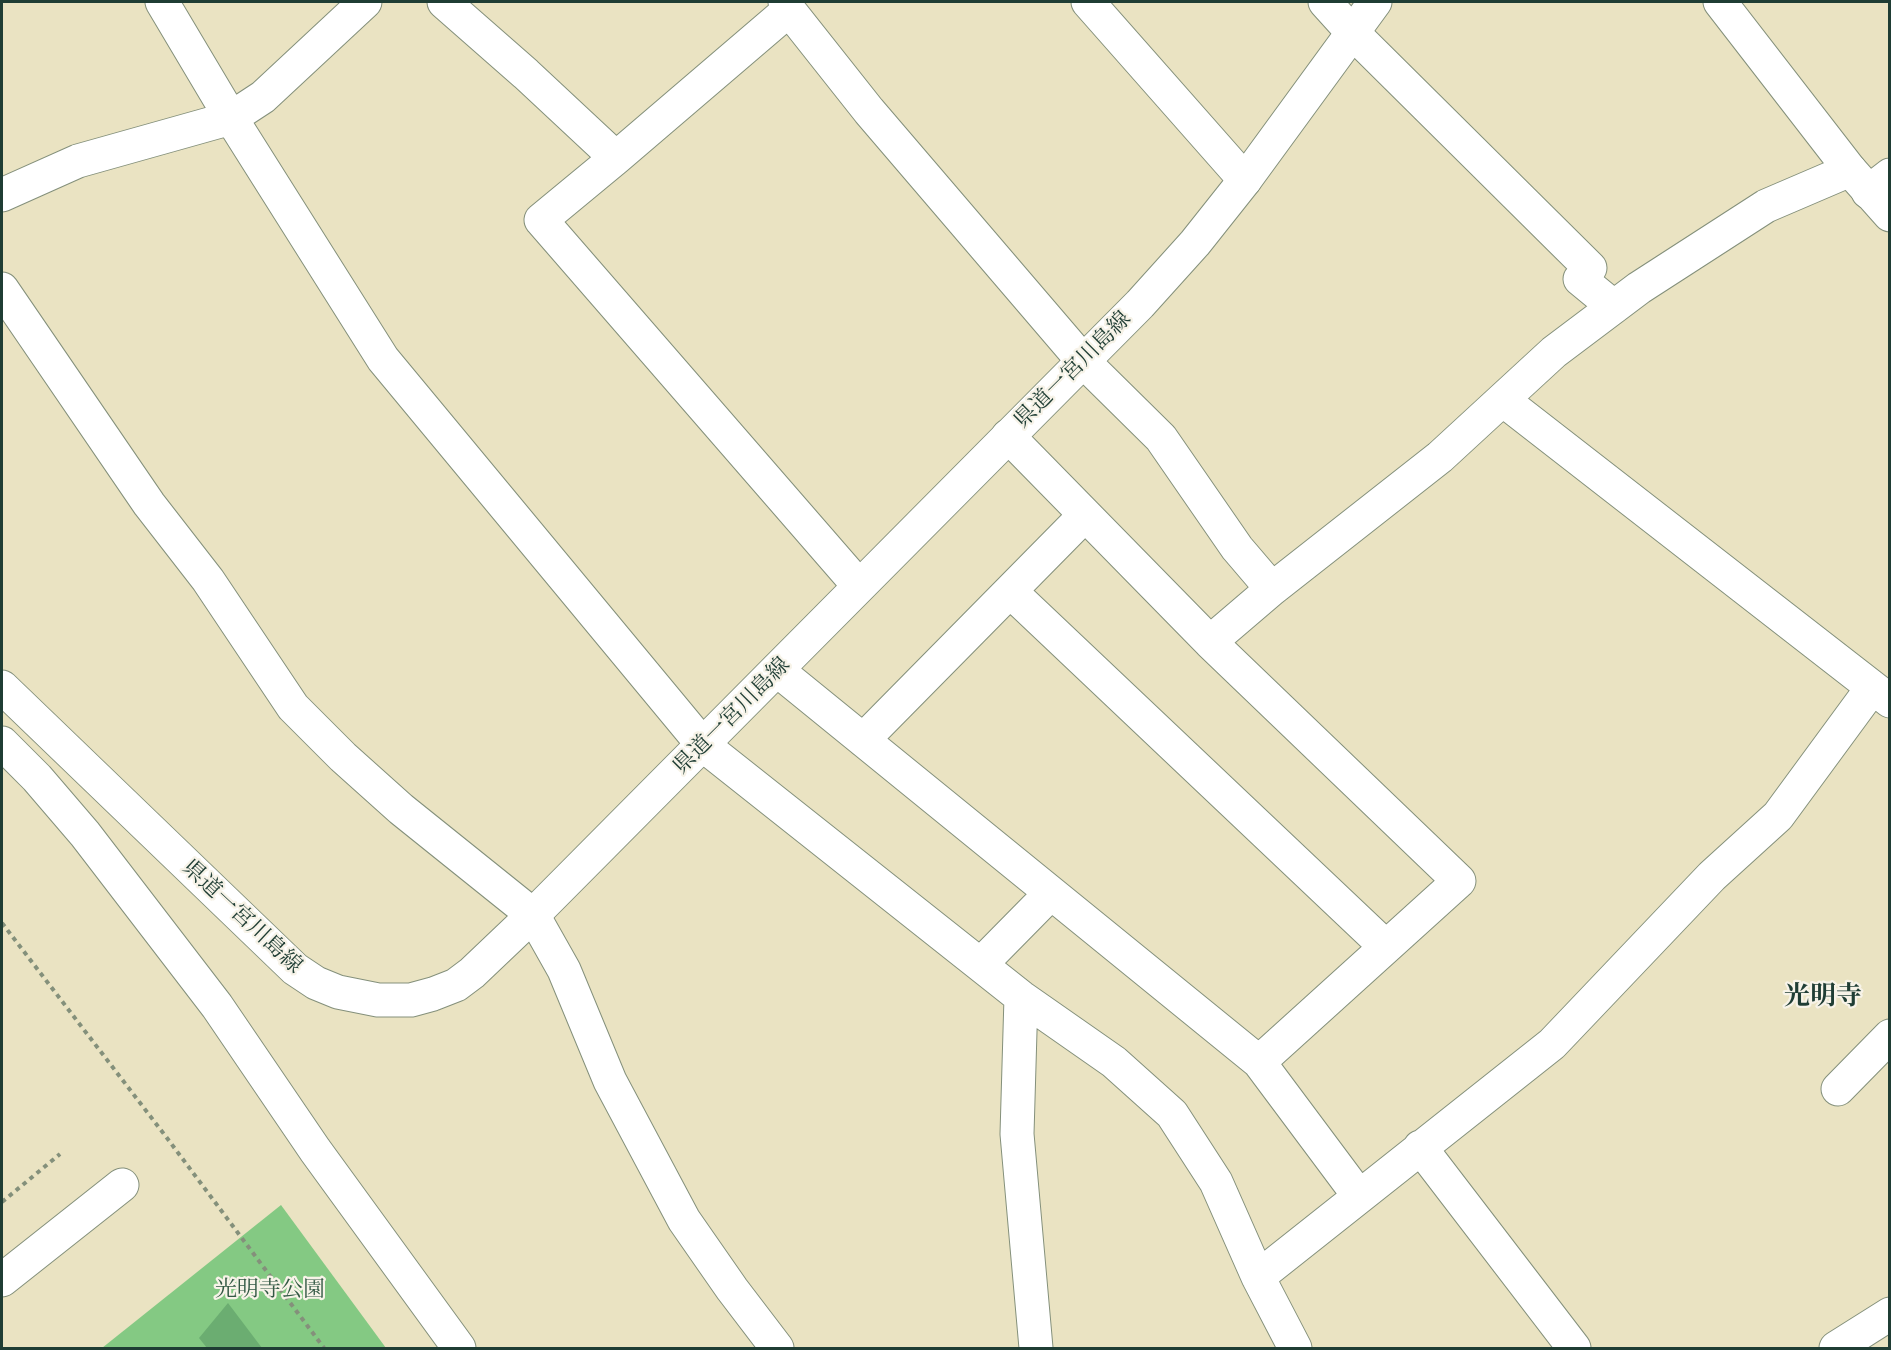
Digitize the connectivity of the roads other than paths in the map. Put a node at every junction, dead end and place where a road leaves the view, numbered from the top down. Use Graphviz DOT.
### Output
graph roads {
  1 [pos="162,2"];
  2 [pos="365,2"];
  3 [pos="444,2"];
  4 [pos="1088,2"];
  5 [pos="1325,2"];
  6 [pos="1375,2"];
  7 [pos="1720,2"];
  8 [pos="787,6"];
  9 [pos="1353,33"];
  10 [pos="231,118"];
  11 [pos="616,159"];
  12 [pos="1245,180"];
  13 [pos="1874,188"];
  14 [pos="2,195"];
  15 [pos="2,290"];
  16 [pos="1614,307"];
  17 [pos="1083,361"];
  18 [pos="1503,400"];
  19 [pos="1008,436"];
  20 [pos="1085,515"];
  21 [pos="859,586"];
  22 [pos="1272,590"];
  23 [pos="1010,591"];
  24 [pos="1210,642"];
  25 [pos="777,670"];
  26 [pos="2,687"];
  27 [pos="1881,694"];
  28 [pos="862,740"];
  29 [pos="2,743"];
  30 [pos="703,744"];
  31 [pos="1051,893"];
  32 [pos="533,915"];
  33 [pos="1386,947"];
  34 [pos="981,964"];
  35 [pos="1021,997"];
  36 [pos="1890,1036"];
  37 [pos="1259,1062"];
  38 [pos="1838,1089"];
  39 [pos="1420,1147"];
  40 [pos="122,1185"];
  41 [pos="1359,1196"];
  42 [pos="1258,1277"];
  43 [pos="2,1280"];
  44 [pos="1890,1314"];
  45 [pos="459,1348"];
  46 [pos="777,1348"];
  47 [pos="1036,1348"];
  48 [pos="1295,1348"];
  49 [pos="1574,1348"];
  50 [pos="1836,1348"];
  1 -- 10 [label="street"];
  2 -- 10 [label="street"];
  3 -- 11 [label="street"];
  4 -- 12 [label="street"];
  5 -- 9 [label="street"];
  6 -- 9 [label="street, 県道一宮川島線"];
  7 -- 13 [label="street"];
  8 -- 11 [label="street"];
  8 -- 17 [label="street"];
  9 -- 12 [label="street, 県道一宮川島線"];
  9 -- 16 [label="street"];
  10 -- 14 [label="street"];
  10 -- 30 [label="street"];
  11 -- 21 [label="street"];
  12 -- 17 [label="street, 県道一宮川島線"];
  13 -- 16 [label="street"];
  15 -- 32 [label="street"];
  16 -- 18 [label="street"];
  17 -- 19 [label="street, 県道一宮川島線"];
  17 -- 22 [label="street"];
  18 -- 22 [label="street"];
  18 -- 27 [label="street"];
  19 -- 20 [label="street"];
  19 -- 21 [label="street, 県道一宮川島線"];
  20 -- 23 [label="street"];
  20 -- 24 [label="street"];
  21 -- 25 [label="street, 県道一宮川島線"];
  22 -- 24 [label="street"];
  23 -- 28 [label="street"];
  23 -- 33 [label="street"];
  24 -- 33 [label="street"];
  25 -- 28 [label="street"];
  25 -- 30 [label="street, 県道一宮川島線"];
  26 -- 32 [label="street, 県道一宮川島線"];
  27 -- 39 [label="street"];
  28 -- 31 [label="street"];
  29 -- 45 [label="street"];
  30 -- 32 [label="street, 県道一宮川島線"];
  30 -- 34 [label="street"];
  31 -- 34 [label="street"];
  31 -- 37 [label="street"];
  32 -- 46 [label="street"];
  33 -- 37 [label="street"];
  34 -- 35 [label="street"];
  35 -- 42 [label="street"];
  35 -- 47 [label="street"];
  36 -- 38 [label="street"];
  37 -- 41 [label="street"];
  39 -- 41 [label="street"];
  39 -- 49 [label="street"];
  40 -- 43 [label="street"];
  41 -- 42 [label="street"];
  42 -- 48 [label="street"];
  44 -- 50 [label="street"];
}
